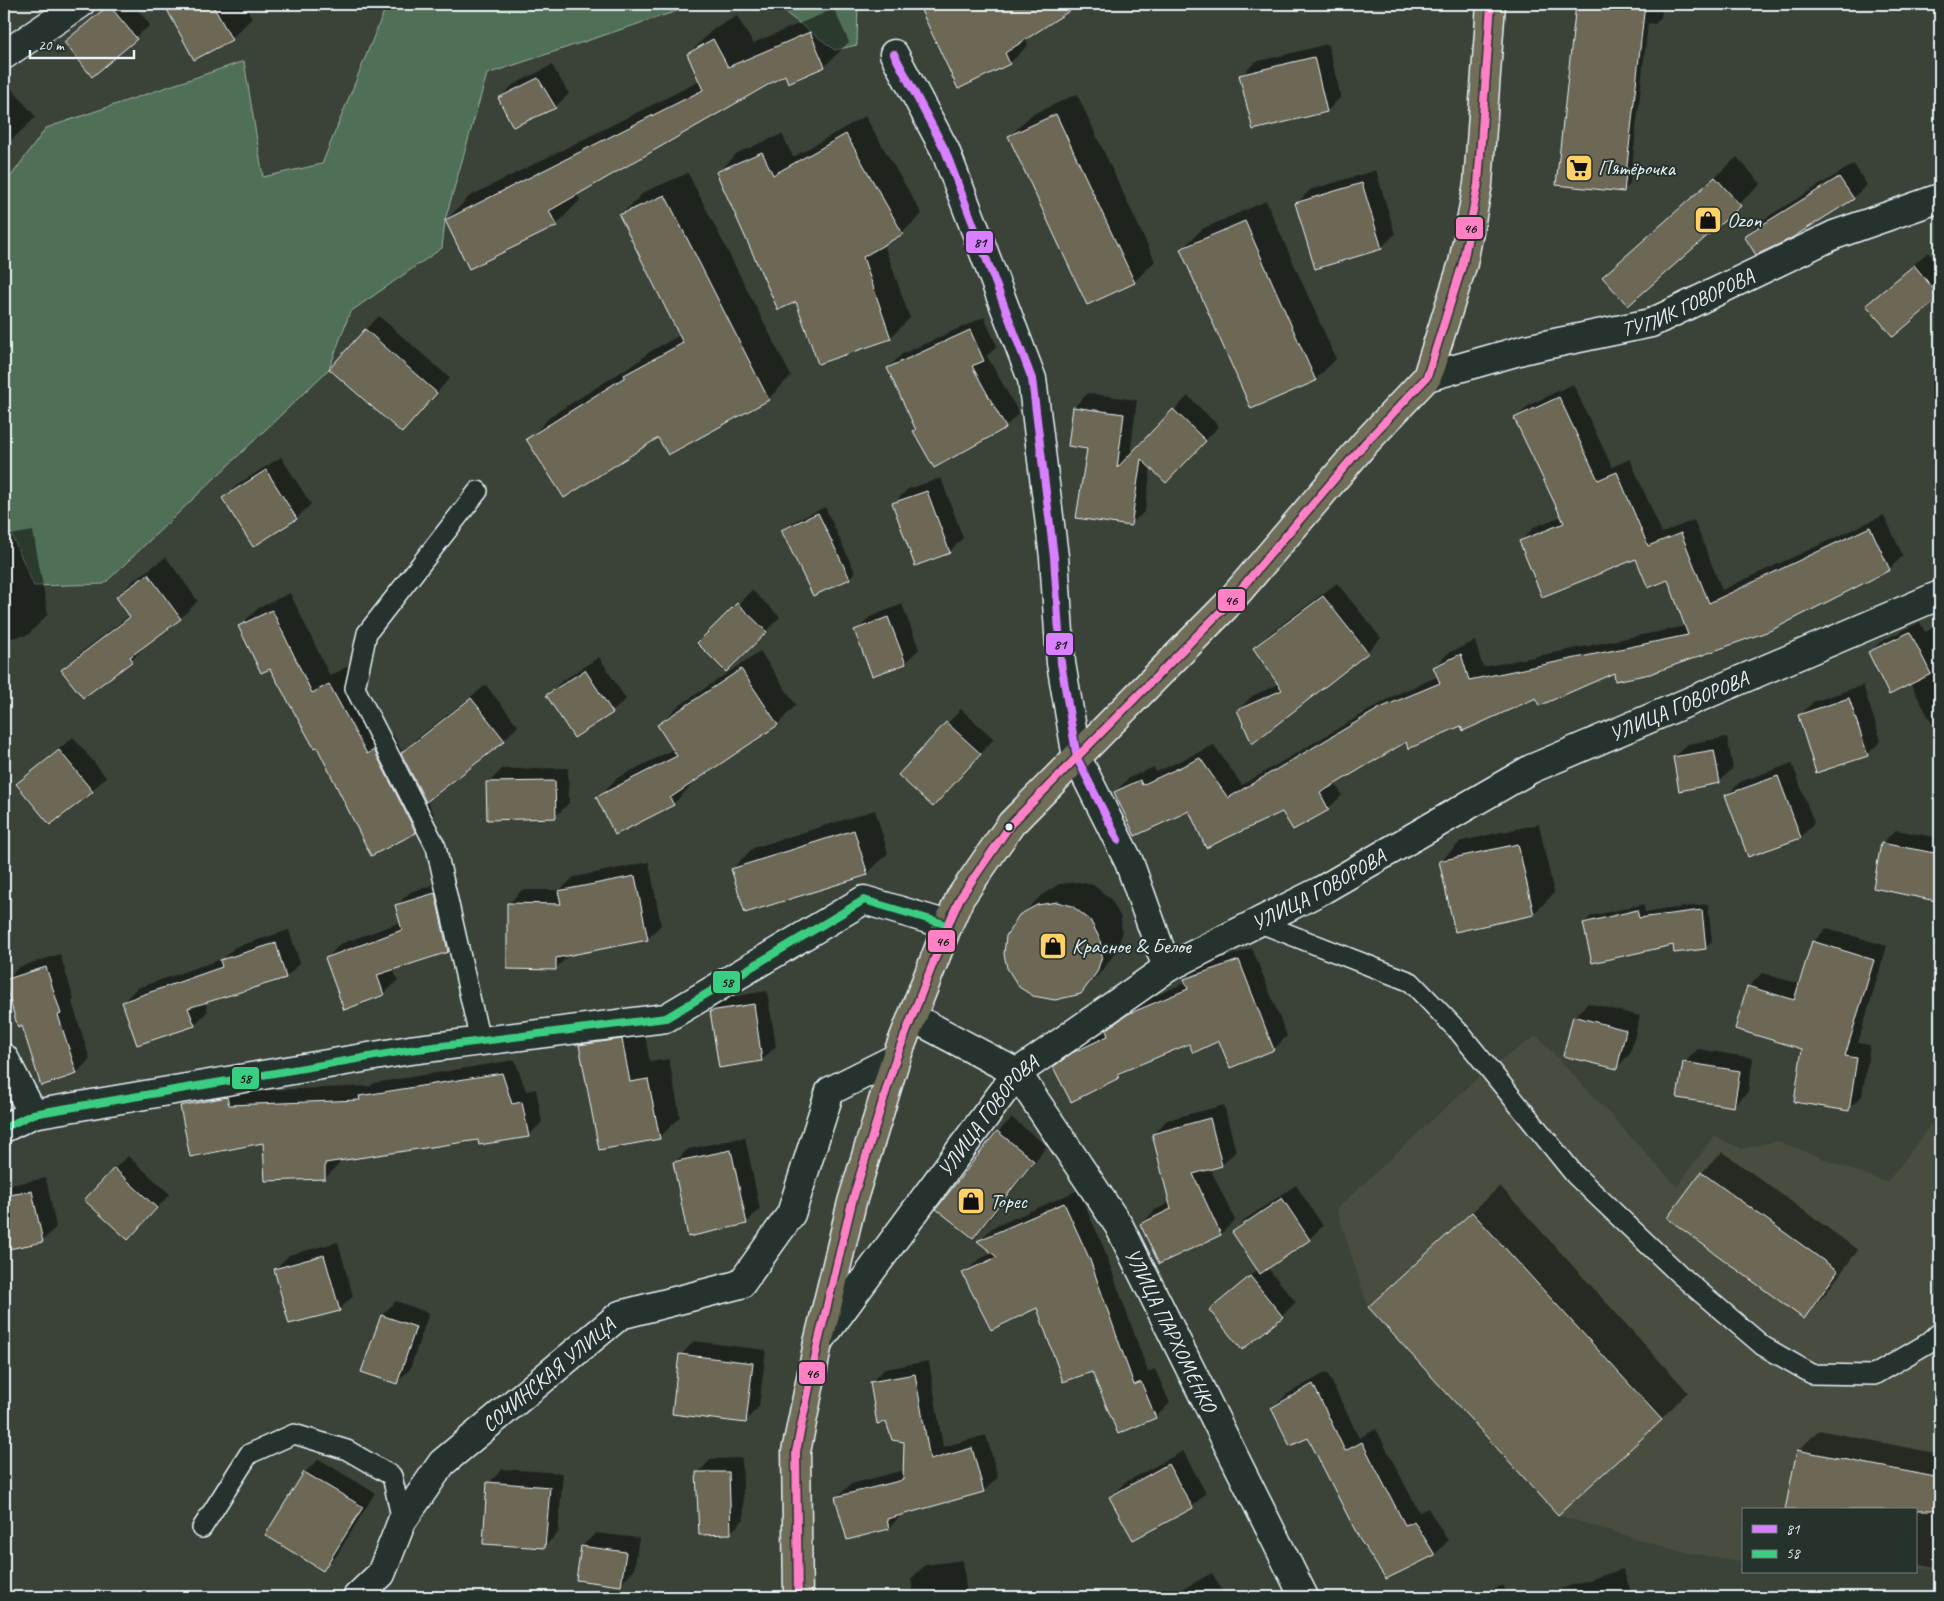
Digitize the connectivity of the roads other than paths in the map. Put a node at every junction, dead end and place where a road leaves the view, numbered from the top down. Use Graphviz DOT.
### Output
graph roads {
  1 [pos="80,4"];
  2 [pos="1492,4"];
  3 [pos="894,54"];
  4 [pos="4,56"];
  5 [pos="1940,198"];
  6 [pos="1427,377"];
  7 [pos="478,491"];
  8 [pos="1940,594"];
  9 [pos="1077,758"];
  10 [pos="1260,923"];
  11 [pos="948,925"];
  12 [pos="1167,968"];
  13 [pos="912,1018"];
  14 [pos="480,1041"];
  15 [pos="4,1058"];
  16 [pos="896,1058"];
  17 [pos="1018,1073"];
  18 [pos="33,1114"];
  19 [pos="4,1128"];
  20 [pos="1940,1332"];
  21 [pos="818,1343"];
  22 [pos="402,1521"];
  23 [pos="202,1528"];
  24 [pos="357,1597"];
  25 [pos="798,1597"];
  26 [pos="1304,1597"];
  1 -- 4 [label="street"];
  2 -- 6 [label="highway"];
  3 -- 9 [label="street"];
  5 -- 6 [label="street, ТУПИК ГОВОРОВА"];
  6 -- 9 [label="highway"];
  7 -- 14 [label="lane"];
  8 -- 10 [label="street, УЛИЦА ГОВОРОВА"];
  9 -- 11 [label="highway"];
  9 -- 12 [label="street"];
  10 -- 12 [label="street, УЛИЦА ГОВОРОВА"];
  10 -- 20 [label="lane"];
  11 -- 13 [label="highway"];
  11 -- 14 [label="street"];
  12 -- 17 [label="street, УЛИЦА ГОВОРОВА"];
  13 -- 16 [label="highway"];
  13 -- 17 [label="street"];
  14 -- 18 [label="street"];
  15 -- 18 [label="street"];
  16 -- 21 [label="highway"];
  16 -- 22 [label="street, СОЧИНСКАЯ УЛИЦА"];
  17 -- 21 [label="street, УЛИЦА ГОВОРОВА"];
  17 -- 26 [label="street, УЛИЦА ПАРХОМЕНКО"];
  18 -- 19 [label="street"];
  21 -- 25 [label="highway"];
  22 -- 23 [label="lane"];
  22 -- 24 [label="street, СОЧИНСКАЯ УЛИЦА"];
}
